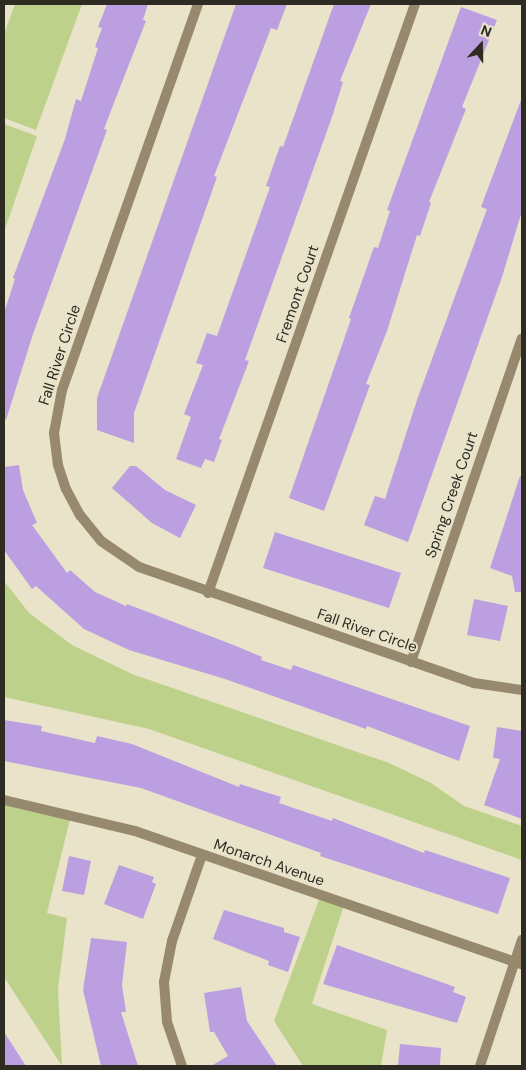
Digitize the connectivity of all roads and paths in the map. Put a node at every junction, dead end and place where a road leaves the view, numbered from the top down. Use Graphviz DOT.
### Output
graph roads {
  1 [pos="198,4"];
  2 [pos="415,4"];
  3 [pos="522,338"];
  4 [pos="208,593"];
  5 [pos="411,662"];
  6 [pos="522,690"];
  7 [pos="4,800"];
  8 [pos="202,855"];
  9 [pos="522,940"];
  10 [pos="519,962"];
  11 [pos="182,1066"];
  12 [pos="480,1066"];
  1 -- 4 [label="street, Fall River Circle"];
  2 -- 4 [label="street, Fremont Court"];
  3 -- 5 [label="street, Spring Creek Court"];
  4 -- 5 [label="street, Fall River Circle"];
  5 -- 6 [label="street, Fall River Circle"];
  7 -- 8 [label="street, Monarch Avenue"];
  8 -- 10 [label="street, Monarch Avenue"];
  8 -- 11 [label="street"];
  9 -- 10 [label="street"];
  10 -- 12 [label="street"];
}
